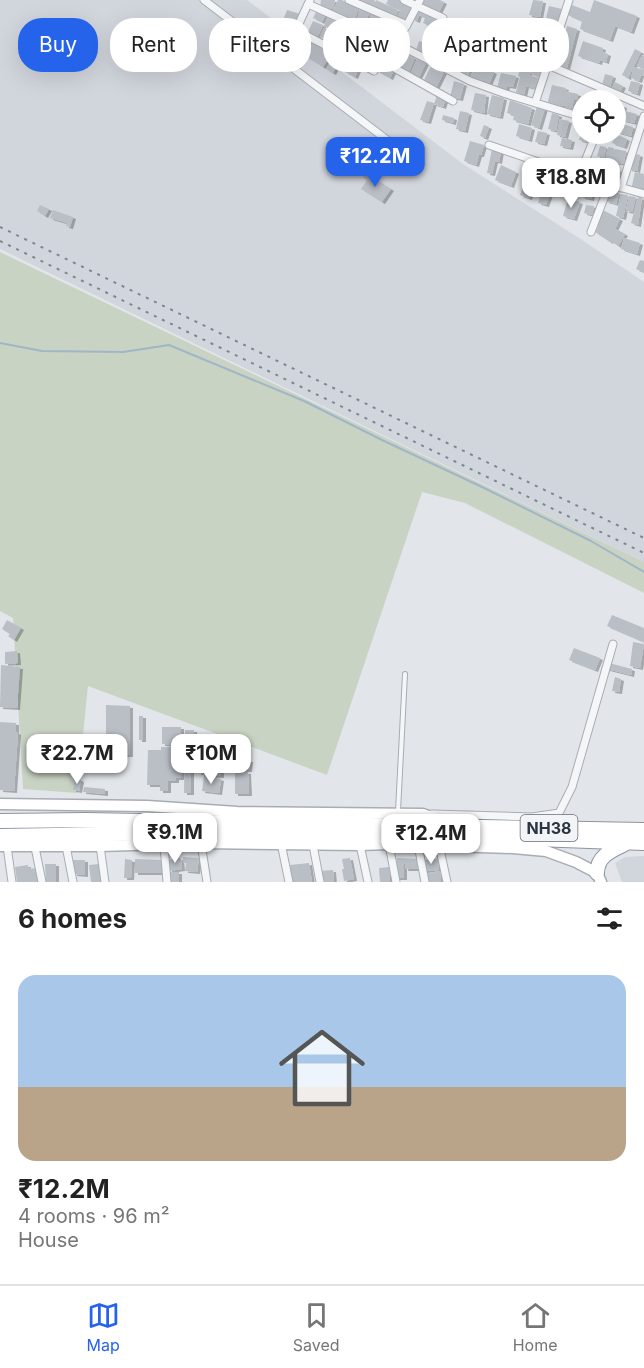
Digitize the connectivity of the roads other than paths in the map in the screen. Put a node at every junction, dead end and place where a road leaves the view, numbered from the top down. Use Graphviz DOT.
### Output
graph roads {
  1 [pos="204,0"];
  2 [pos="349,0"];
  3 [pos="404,0"];
  4 [pos="569,0"];
  5 [pos="309,2"];
  6 [pos="418,3"];
  7 [pos="343,18"];
  8 [pos="391,18"];
  9 [pos="443,18"];
  10 [pos="563,18"];
  11 [pos="410,19"];
  12 [pos="410,51"];
  13 [pos="545,72"];
  14 [pos="566,72"];
  15 [pos="453,101"];
  16 [pos="535,103"];
  17 [pos="644,106"];
  18 [pos="572,114"];
  19 [pos="644,117"];
  20 [pos="592,144"];
  21 [pos="489,146"];
  22 [pos="408,156"];
  23 [pos="579,176"];
  24 [pos="609,185"];
  25 [pos="621,188"];
  26 [pos="644,194"];
  27 [pos="591,232"];
  28 [pos="613,644"];
  29 [pos="405,674"];
  30 [pos="0,804"];
  31 [pos="398,814"];
  32 [pos="423,814"];
  33 [pos="0,821"];
  34 [pos="455,827"];
  35 [pos="644,830"];
  36 [pos="2,842"];
  37 [pos="201,843"];
  38 [pos="281,843"];
  39 [pos="627,843"];
  40 [pos="644,843"];
  41 [pos="313,844"];
  42 [pos="389,844"];
  43 [pos="164,845"];
  44 [pos="360,845"];
  45 [pos="418,845"];
  46 [pos="439,845"];
  47 [pos="66,846"];
  48 [pos="100,846"];
  49 [pos="35,847"];
  50 [pos="599,878"];
  51 [pos="12,882"];
  52 [pos="42,882"];
  53 [pos="73,882"];
  54 [pos="105,882"];
  55 [pos="167,882"];
  56 [pos="207,882"];
  57 [pos="289,882"];
  58 [pos="320,882"];
  59 [pos="368,882"];
  60 [pos="396,882"];
  61 [pos="425,882"];
  62 [pos="447,882"];
  1 -- 22 [label="street"];
  2 -- 8 [label="street"];
  3 -- 6 [label="street"];
  4 -- 10 [label="street"];
  5 -- 7 [label="street"];
  5 -- 15 [label="street"];
  6 -- 9 [label="street"];
  6 -- 11 [label="street"];
  12 -- 16 [label="street"];
  13 -- 16 [label="street"];
  14 -- 17 [label="street"];
  16 -- 18 [label="street"];
  19 -- 25 [label="street"];
  20 -- 23 [label="street"];
  21 -- 23 [label="street"];
  23 -- 24 [label="street"];
  24 -- 25 [label="street"];
  24 -- 27 [label="street"];
  25 -- 26 [label="street"];
  28 -- 32 [label="street"];
  29 -- 31 [label="lane"];
  30 -- 31 [label="street"];
  31 -- 32 [label="street"];
  32 -- 34 [label="street"];
  33 -- 34 [label="highway, NH38"];
  34 -- 35 [label="highway, NH38"];
  36 -- 39 [label="highway, NH38"];
  36 -- 49 [label="street"];
  36 -- 51 [label="street"];
  37 -- 38 [label="street"];
  37 -- 43 [label="street"];
  37 -- 56 [label="street"];
  38 -- 41 [label="street"];
  38 -- 57 [label="street"];
  39 -- 40 [label="highway, NH38"];
  39 -- 50 [label="highway"];
  41 -- 44 [label="street"];
  41 -- 58 [label="street"];
  42 -- 44 [label="street"];
  42 -- 45 [label="street"];
  42 -- 60 [label="street"];
  43 -- 48 [label="street"];
  43 -- 55 [label="street"];
  44 -- 59 [label="street"];
  45 -- 46 [label="street"];
  45 -- 61 [label="street"];
  46 -- 50 [label="street"];
  46 -- 62 [label="street"];
  47 -- 48 [label="street"];
  47 -- 49 [label="street"];
  47 -- 53 [label="street"];
  48 -- 54 [label="street"];
  49 -- 52 [label="street"];
}
